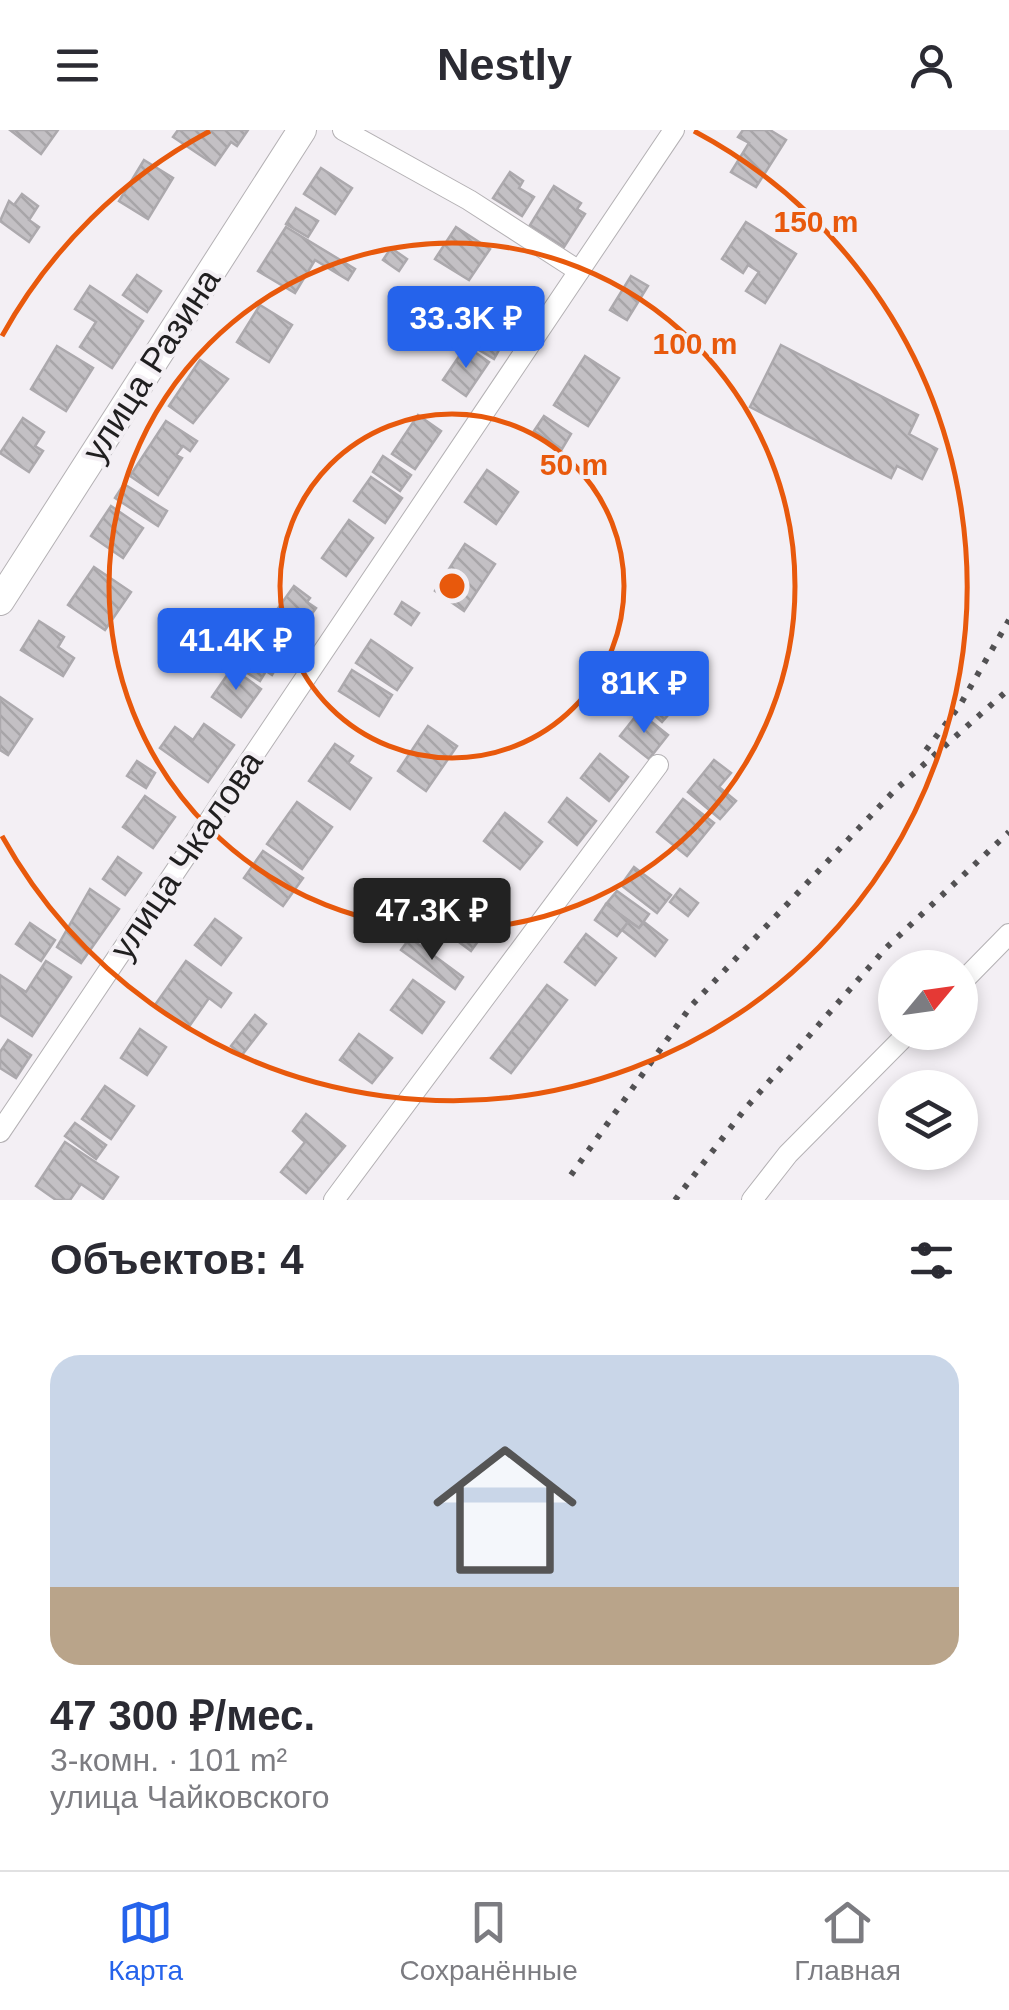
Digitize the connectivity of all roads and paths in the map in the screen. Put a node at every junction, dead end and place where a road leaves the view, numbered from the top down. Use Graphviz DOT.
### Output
graph roads {
  1 [pos="302,130"];
  2 [pos="343,130"];
  3 [pos="674,130"];
  4 [pos="579,271"];
  5 [pos="0,600"];
  6 [pos="658,765"];
  7 [pos="1009,934"];
  8 [pos="978,966"];
  9 [pos="891,1050"];
  10 [pos="0,1132"];
  11 [pos="334,1200"];
  12 [pos="752,1200"];
  1 -- 5 [label="street, улица Разина"];
  2 -- 4 [label="street"];
  3 -- 4 [label="street, улица Чкалова"];
  4 -- 10 [label="street, улица Чкалова"];
  6 -- 11 [label="street"];
  7 -- 8 [label="street"];
  9 -- 12 [label="street"];
}
